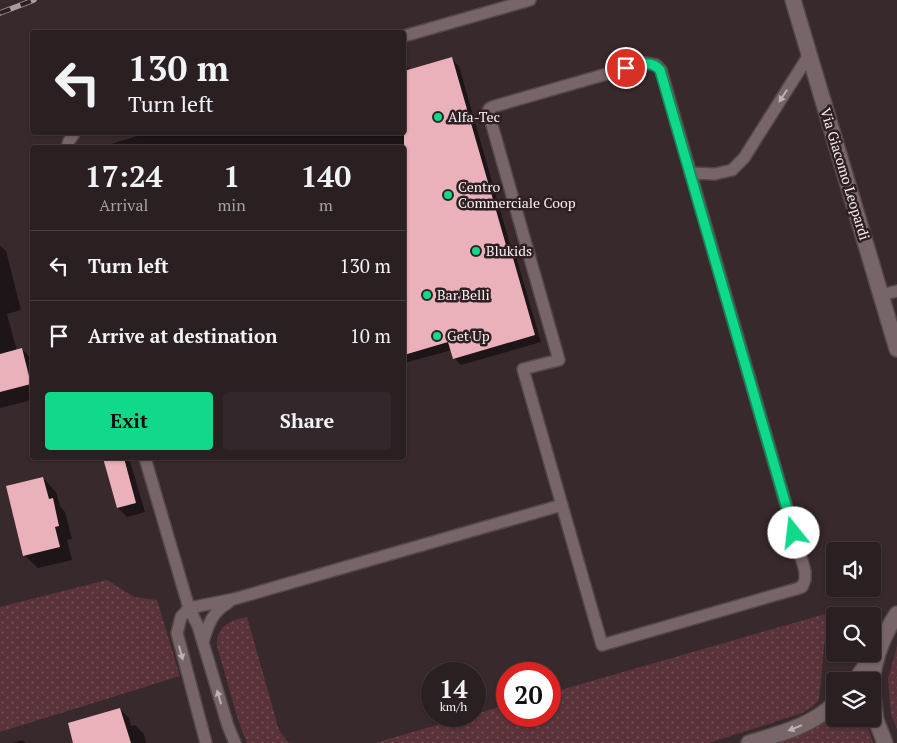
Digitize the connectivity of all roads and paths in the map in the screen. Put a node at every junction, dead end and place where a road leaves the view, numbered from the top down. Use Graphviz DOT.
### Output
graph roads {
  1 [pos="530,0"];
  2 [pos="792,0"];
  3 [pos="406,35"];
  4 [pos="809,55"];
  5 [pos="690,173"];
  6 [pos="897,291"];
  7 [pos="881,295"];
  8 [pos="897,349"];
  9 [pos="146,460"];
  10 [pos="562,506"];
  11 [pos="234,599"];
  12 [pos="188,608"];
  13 [pos="897,614"];
  14 [pos="204,642"];
  15 [pos="881,643"];
  16 [pos="826,710"];
  17 [pos="879,727"];
  18 [pos="206,743"];
  19 [pos="235,743"];
  20 [pos="749,743"];
  21 [pos="886,743"];
  1 -- 3 [label="lane"];
  2 -- 4 [label="main road, Via Giacomo Leopardi"];
  4 -- 5 [label="lane, one-way"];
  4 -- 7 [label="main road, Via Giacomo Leopardi"];
  5 -- 10 [label="lane"];
  5 -- 10 [label="lane"];
  6 -- 7 [label="lane"];
  7 -- 8 [label="main road, Via Giacomo Leopardi"];
  9 -- 12 [label="lane"];
  10 -- 11 [label="lane"];
  11 -- 12 [label="lane"];
  11 -- 14 [label="lane"];
  12 -- 14 [label="lane"];
  12 -- 18 [label="lane, one-way"];
  13 -- 15 [label="main road"];
  19 -- 14 [label="lane, one-way"];
  16 -- 20 [label="main road, one-way"];
  17 -- 21 [label="main road"];
}
